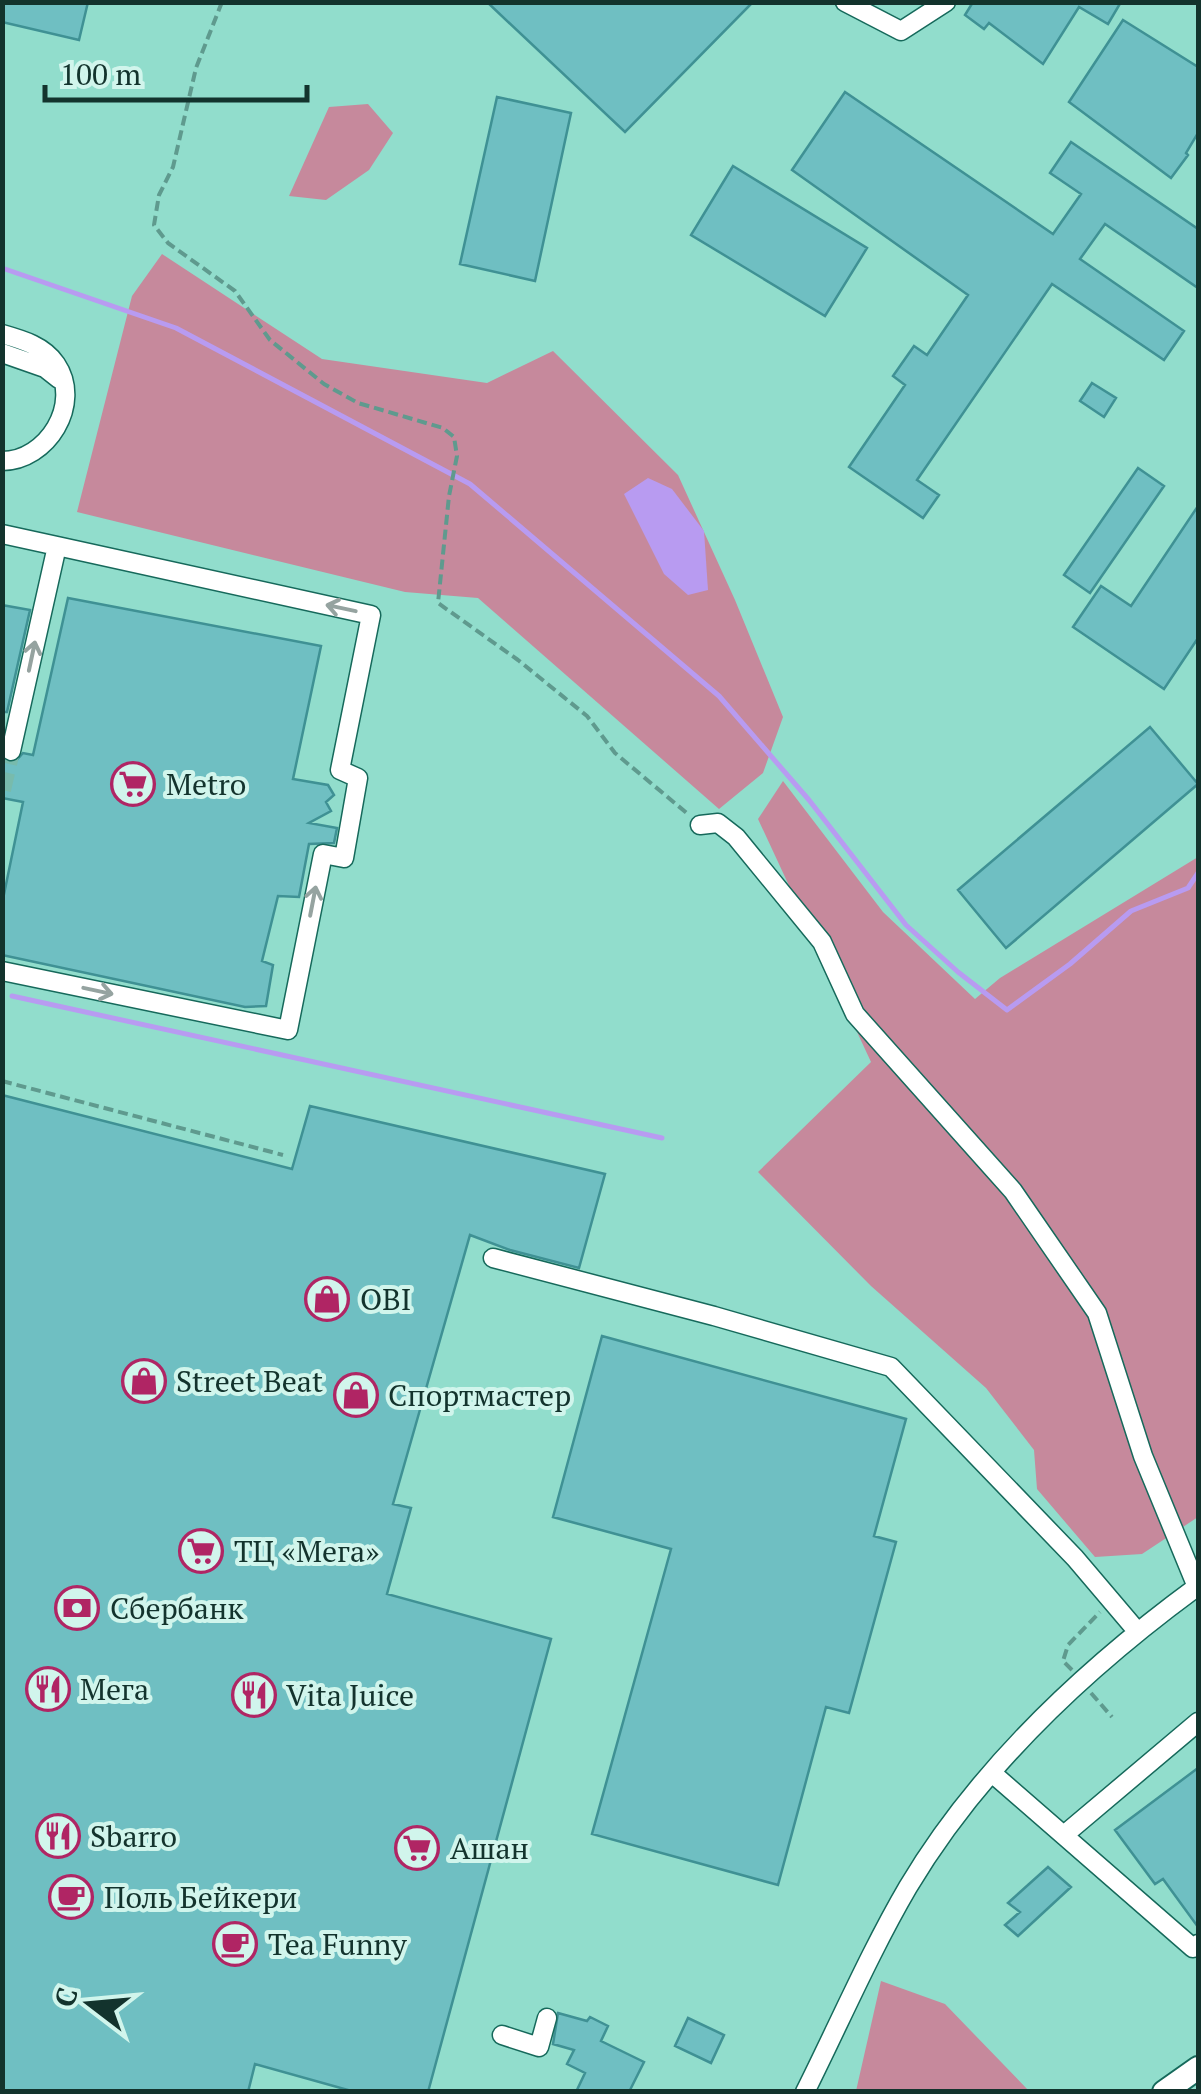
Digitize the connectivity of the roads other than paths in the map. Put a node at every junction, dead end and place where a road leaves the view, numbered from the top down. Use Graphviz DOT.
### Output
graph roads {
  1 [pos="845,2"];
  2 [pos="946,2"];
  3 [pos="2,334"];
  4 [pos="2,353"];
  5 [pos="64,394"];
  6 [pos="2,461"];
  7 [pos="2,534"];
  8 [pos="56,546"];
  9 [pos="12,751"];
  10 [pos="700,825"];
  11 [pos="2,971"];
  12 [pos="493,1258"];
  13 [pos="1198,1587"];
  14 [pos="1138,1631"];
  15 [pos="1198,1722"];
  16 [pos="992,1774"];
  17 [pos="1064,1835"];
  18 [pos="1198,1944"];
  19 [pos="547,2018"];
  20 [pos="502,2035"];
  21 [pos="1198,2068"];
  22 [pos="805,2092"];
  23 [pos="1164,2092"];
  1 -- 2 [label="street"];
  3 -- 5 [label="street"];
  4 -- 5 [label="street"];
  5 -- 6 [label="street"];
  7 -- 8 [label="street"];
  9 -- 8 [label="street, one-way"];
  11 -- 8 [label="street, one-way"];
  10 -- 13 [label="street"];
  12 -- 14 [label="street"];
  13 -- 14 [label="street"];
  14 -- 16 [label="street"];
  15 -- 17 [label="street"];
  16 -- 17 [label="street"];
  16 -- 22 [label="street"];
  17 -- 18 [label="street"];
  19 -- 20 [label="street"];
  21 -- 23 [label="main road"];
}
